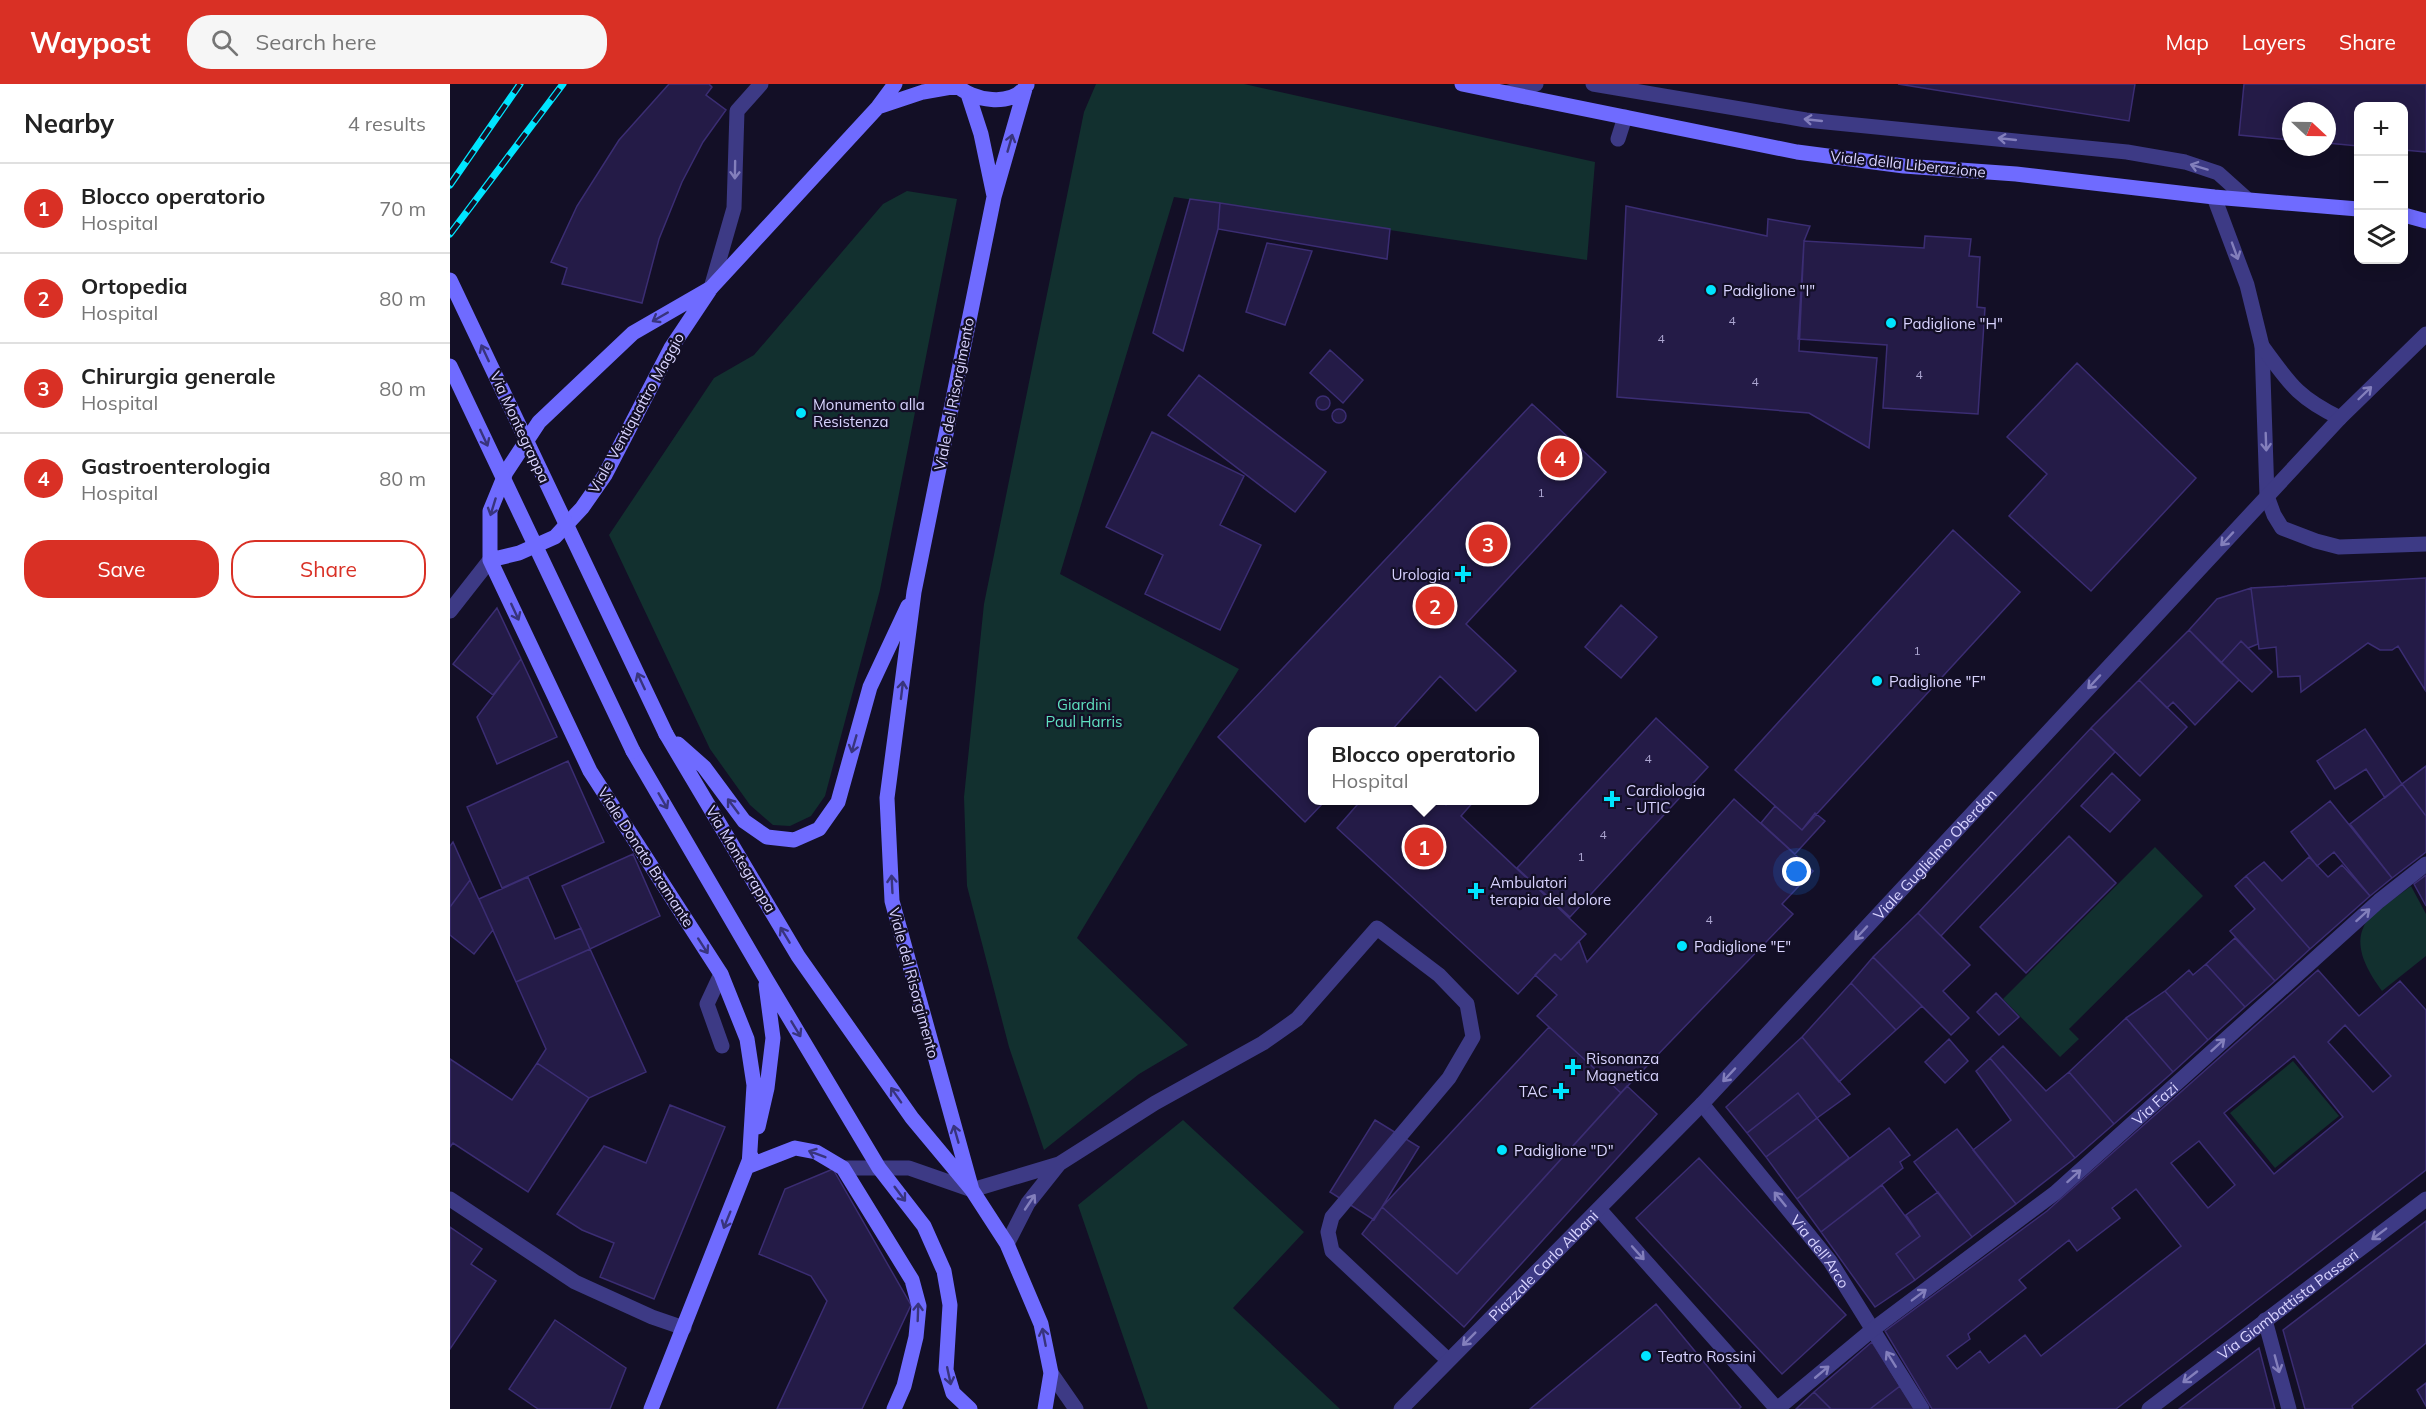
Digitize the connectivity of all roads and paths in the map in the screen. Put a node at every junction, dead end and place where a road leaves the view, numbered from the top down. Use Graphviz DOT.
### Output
graph roads {
  1 [pos="761,84"];
  2 [pos="895,84"];
  3 [pos="1462,84"];
  4 [pos="1536,84"];
  5 [pos="1593,84"];
  6 [pos="1027,86"];
  7 [pos="960,88"];
  8 [pos="1506,93"];
  9 [pos="878,106"];
  10 [pos="1624,117"];
  11 [pos="1618,139"];
  12 [pos="994,197"];
  13 [pos="2214,197"];
  14 [pos="2247,199"];
  15 [pos="2354,209"];
  16 [pos="2426,209"];
  17 [pos="2408,212"];
  18 [pos="2408,215"];
  19 [pos="2426,221"];
  20 [pos="450,280"];
  21 [pos="711,288"];
  22 [pos="2426,334"];
  23 [pos="2262,346"];
  24 [pos="450,366"];
  25 [pos="2340,418"];
  26 [pos="2267,496"];
  27 [pos="2426,544"];
  28 [pos="2409,547"];
  29 [pos="2426,553"];
  30 [pos="490,560"];
  31 [pos="914,592"];
  32 [pos="450,611"];
  33 [pos="666,734"];
  34 [pos="2426,864"];
  35 [pos="721,974"];
  36 [pos="765,979"];
  37 [pos="722,1046"];
  38 [pos="1702,1104"];
  39 [pos="1059,1164"];
  40 [pos="749,1166"];
  41 [pos="843,1168"];
  42 [pos="879,1168"];
  43 [pos="972,1190"];
  44 [pos="450,1199"];
  45 [pos="2426,1199"];
  46 [pos="1599,1209"];
  47 [pos="1007,1244"];
  48 [pos="2265,1320"];
  49 [pos="684,1328"];
  50 [pos="1872,1330"];
  51 [pos="1448,1360"];
  52 [pos="1051,1373"];
  53 [pos="1047,1402"];
  54 [pos="651,1409"];
  55 [pos="894,1409"];
  56 [pos="970,1409"];
  57 [pos="1033,1409"];
  58 [pos="1076,1409"];
  59 [pos="1401,1409"];
  60 [pos="1777,1409"];
  61 [pos="1922,1409"];
  62 [pos="2149,1409"];
  63 [pos="2289,1409"];
  1 -- 21 [label="street, one-way"];
  2 -- 9 [label="street, Viale Ventiquattro Maggio"];
  3 -- 8 [label="street, Viale della Liberazione"];
  4 -- 8 [label="street"];
  14 -- 5 [label="street, one-way"];
  6 -- 7 [label="street"];
  12 -- 6 [label="street, Viale del Risorgimento, one-way"];
  7 -- 9 [label="street"];
  7 -- 12 [label="street"];
  8 -- 10 [label="street, Viale della Liberazione"];
  9 -- 21 [label="street, Viale Ventiquattro Maggio"];
  10 -- 11 [label="street"];
  10 -- 13 [label="street, Viale della Liberazione"];
  12 -- 31 [label="street, Viale del Risorgimento"];
  13 -- 14 [label="street, Viale della Liberazione"];
  13 -- 23 [label="street, one-way"];
  14 -- 15 [label="street, Viale della Liberazione"];
  16 -- 17 [label="street"];
  18 -- 19 [label="street"];
  33 -- 20 [label="street, Via Montegrappa, one-way, bridge"];
  21 -- 30 [label="street, Viale Ventiquattro Maggio"];
  21 -- 30 [label="street, Viale Ventiquattro Maggio, one-way"];
  25 -- 22 [label="street, Viale Guglielmo Oberdan, one-way"];
  23 -- 25 [label="street"];
  23 -- 26 [label="street, one-way"];
  24 -- 36 [label="street, one-way, bridge"];
  25 -- 26 [label="street, Viale Guglielmo Oberdan"];
  26 -- 28 [label="street"];
  26 -- 38 [label="street, Viale Guglielmo Oberdan, one-way"];
  27 -- 28 [label="street"];
  28 -- 29 [label="street"];
  30 -- 32 [label="street"];
  30 -- 35 [label="street, Viale Donato Bramante, one-way"];
  31 -- 33 [label="street, Viale del Risorgimento, one-way"];
  43 -- 31 [label="street, Viale del Risorgimento, one-way"];
  43 -- 33 [label="street, Via Montegrappa, one-way"];
  50 -- 34 [label="street, Via Fazi, one-way"];
  35 -- 37 [label="street"];
  35 -- 40 [label="street, Viale Donato Bramante"];
  36 -- 40 [label="street, Viale Donato Bramante"];
  36 -- 42 [label="street, one-way"];
  38 -- 46 [label="street, Viale Guglielmo Oberdan"];
  50 -- 38 [label="street, Via dell'Arco, one-way"];
  39 -- 43 [label="street"];
  47 -- 39 [label="street, one-way"];
  39 -- 51 [label="street"];
  41 -- 40 [label="street, one-way"];
  40 -- 49 [label="street, Viale Donato Bramante, one-way"];
  41 -- 42 [label="street"];
  55 -- 41 [label="street, one-way"];
  42 -- 43 [label="street"];
  42 -- 56 [label="street, one-way"];
  43 -- 47 [label="street, Via Montegrappa"];
  44 -- 49 [label="street"];
  45 -- 48 [label="street, Via Giambattista Passeri, one-way"];
  46 -- 51 [label="street, Piazzale Carlo Albani, one-way"];
  46 -- 60 [label="street, Piazzale Carlo Albani, one-way"];
  52 -- 47 [label="street, Via Montegrappa, one-way"];
  48 -- 62 [label="street, Via Giambattista Passeri, one-way"];
  48 -- 63 [label="street, one-way"];
  49 -- 54 [label="street, Viale Donato Bramante"];
  60 -- 50 [label="street, Via Fazi, one-way"];
  61 -- 50 [label="street, Via dell'Arco, one-way"];
  51 -- 59 [label="street, Piazzale Carlo Albani"];
  52 -- 53 [label="street, Via Montegrappa"];
  52 -- 58 [label="street"];
  53 -- 57 [label="street, Via Montegrappa"];
}
